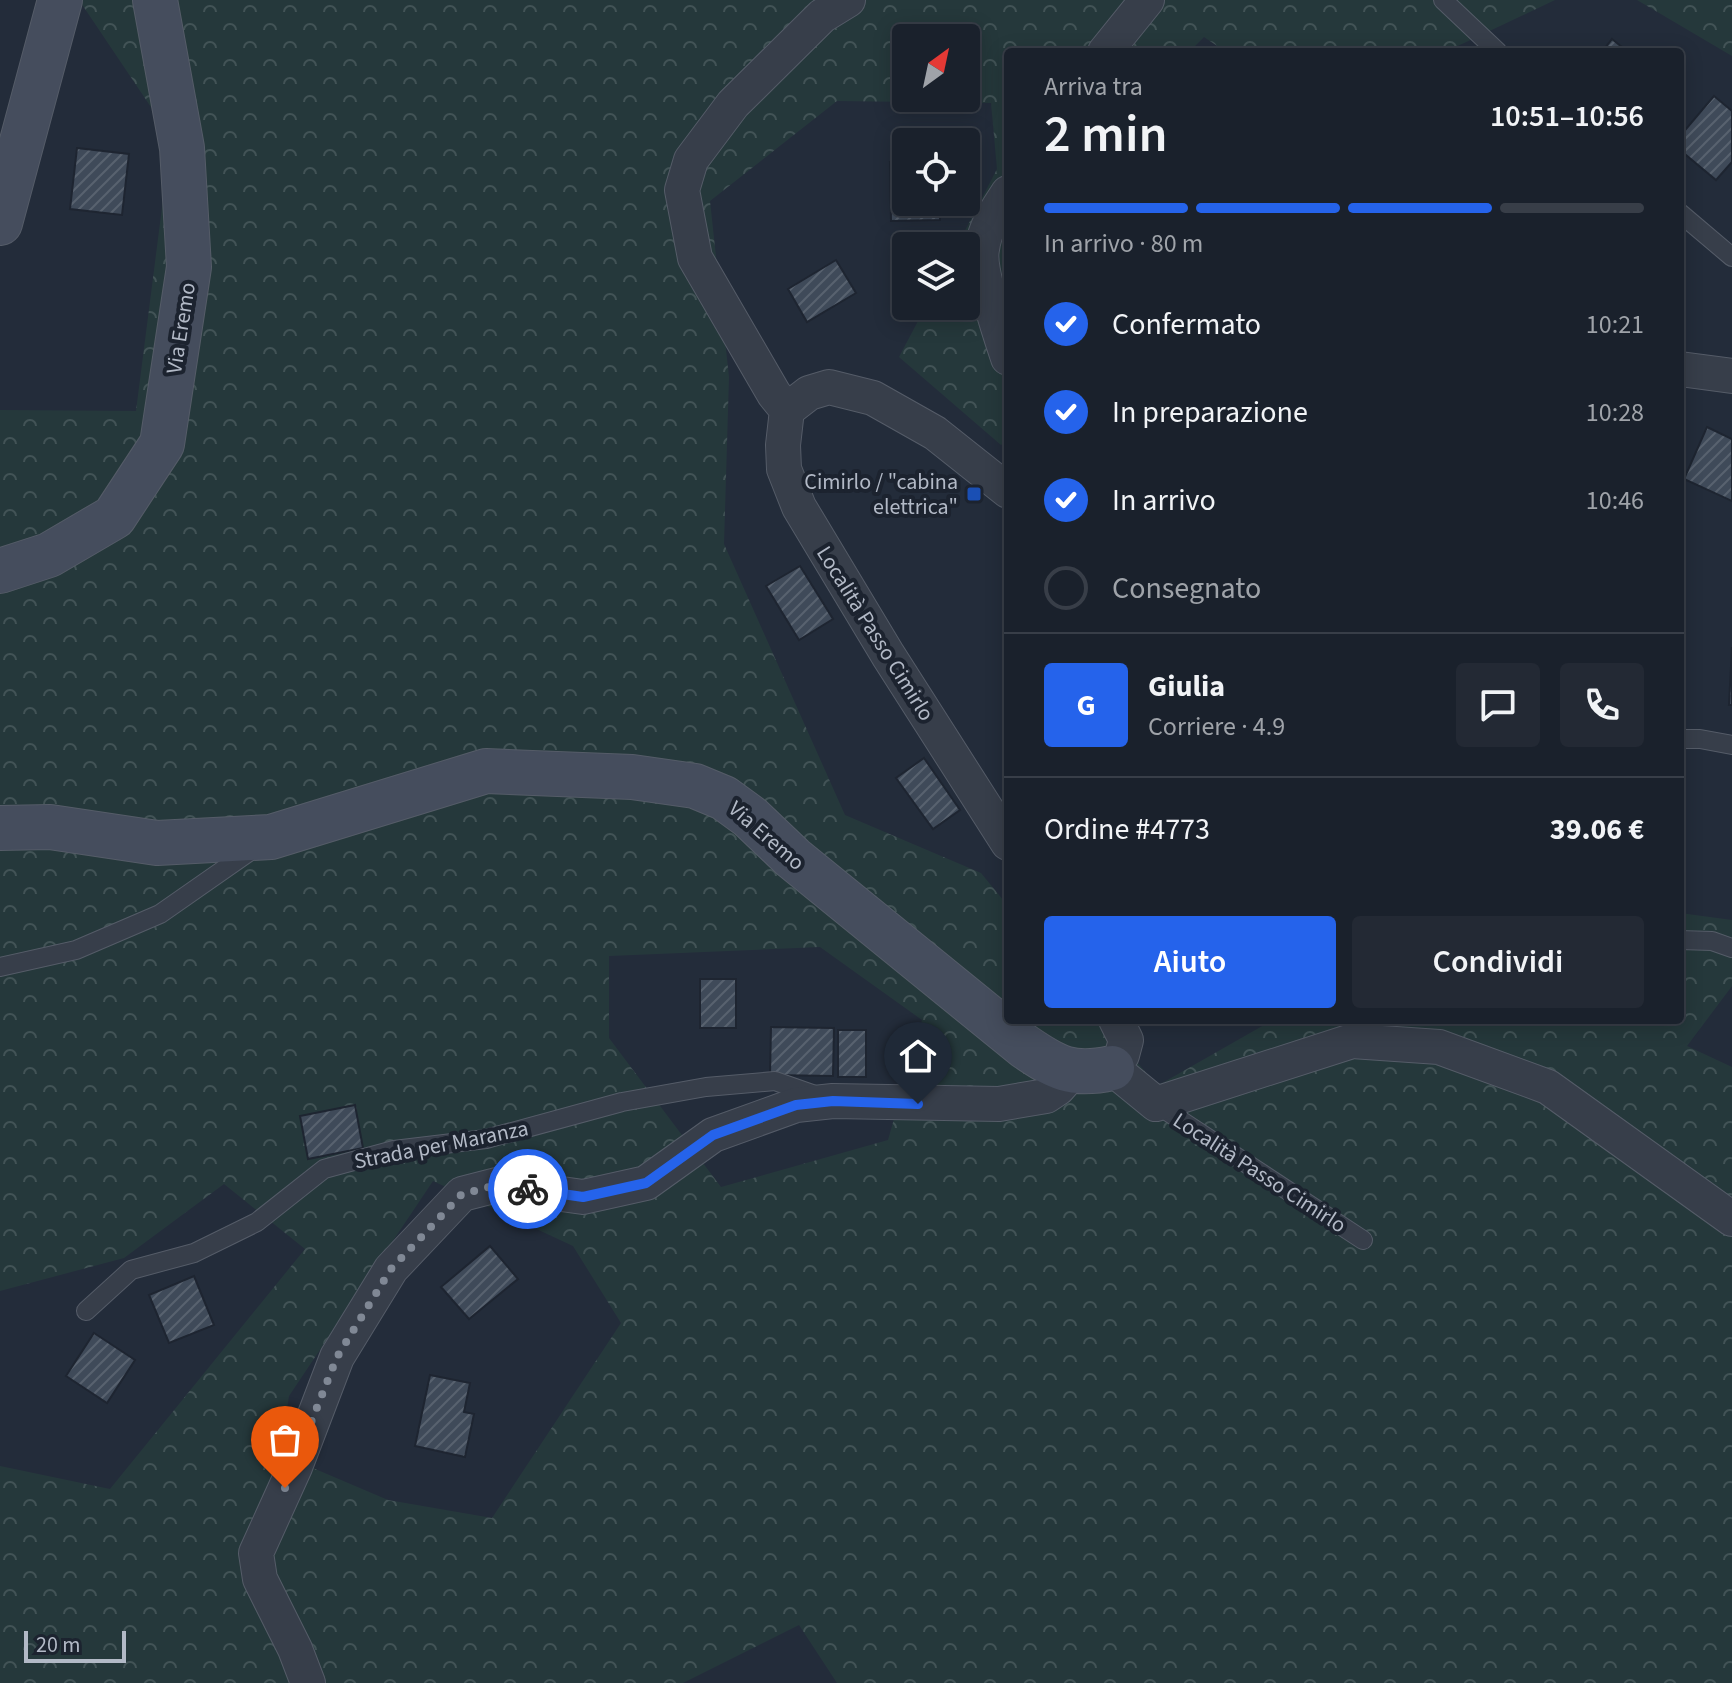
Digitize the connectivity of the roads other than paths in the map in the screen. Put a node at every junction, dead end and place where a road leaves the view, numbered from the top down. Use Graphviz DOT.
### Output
graph roads {
  1 [pos="60,0"];
  2 [pos="155,0"];
  3 [pos="848,0"];
  4 [pos="1147,0"];
  5 [pos="1443,0"];
  6 [pos="1108,48"];
  7 [pos="1494,48"];
  8 [pos="1004,199"];
  9 [pos="1684,216"];
  10 [pos="0,223"];
  11 [pos="1732,257"];
  12 [pos="1004,346"];
  13 [pos="1684,370"];
  14 [pos="1732,376"];
  15 [pos="787,410"];
  16 [pos="1004,488"];
  17 [pos="0,571"];
  18 [pos="1684,739"];
  19 [pos="1732,745"];
  20 [pos="0,828"];
  21 [pos="271,837"];
  22 [pos="1004,837"];
  23 [pos="1684,940"];
  24 [pos="1732,948"];
  25 [pos="0,967"];
  26 [pos="1113,1044"];
  27 [pos="833,1101"];
  28 [pos="1156,1104"];
  29 [pos="1732,1219"];
  30 [pos="1363,1240"];
  31 [pos="86,1311"];
  32 [pos="308,1683"];
  1 -- 10 [label="street"];
  2 -- 17 [label="street, Via Eremo"];
  3 -- 15 [label="street"];
  4 -- 6 [label="street"];
  5 -- 7 [label="lane"];
  8 -- 12 [label="street"];
  9 -- 11 [label="lane"];
  13 -- 14 [label="street"];
  15 -- 16 [label="street"];
  15 -- 22 [label="street, Località Passo Cimirlo"];
  18 -- 19 [label="lane"];
  20 -- 21 [label="street, Via Eremo"];
  21 -- 25 [label="lane, Via Eremo"];
  21 -- 26 [label="street, Via Eremo"];
  23 -- 24 [label="lane"];
  26 -- 27 [label="street, Strada per Maranza"];
  26 -- 28 [label="street, Località Passo Cimirlo"];
  27 -- 31 [label="lane, Strada per Maranza"];
  27 -- 32 [label="street, Strada per Maranza"];
  28 -- 29 [label="street, Località Passo Cimirlo"];
  28 -- 30 [label="lane, Località Passo Cimirlo"];
}
